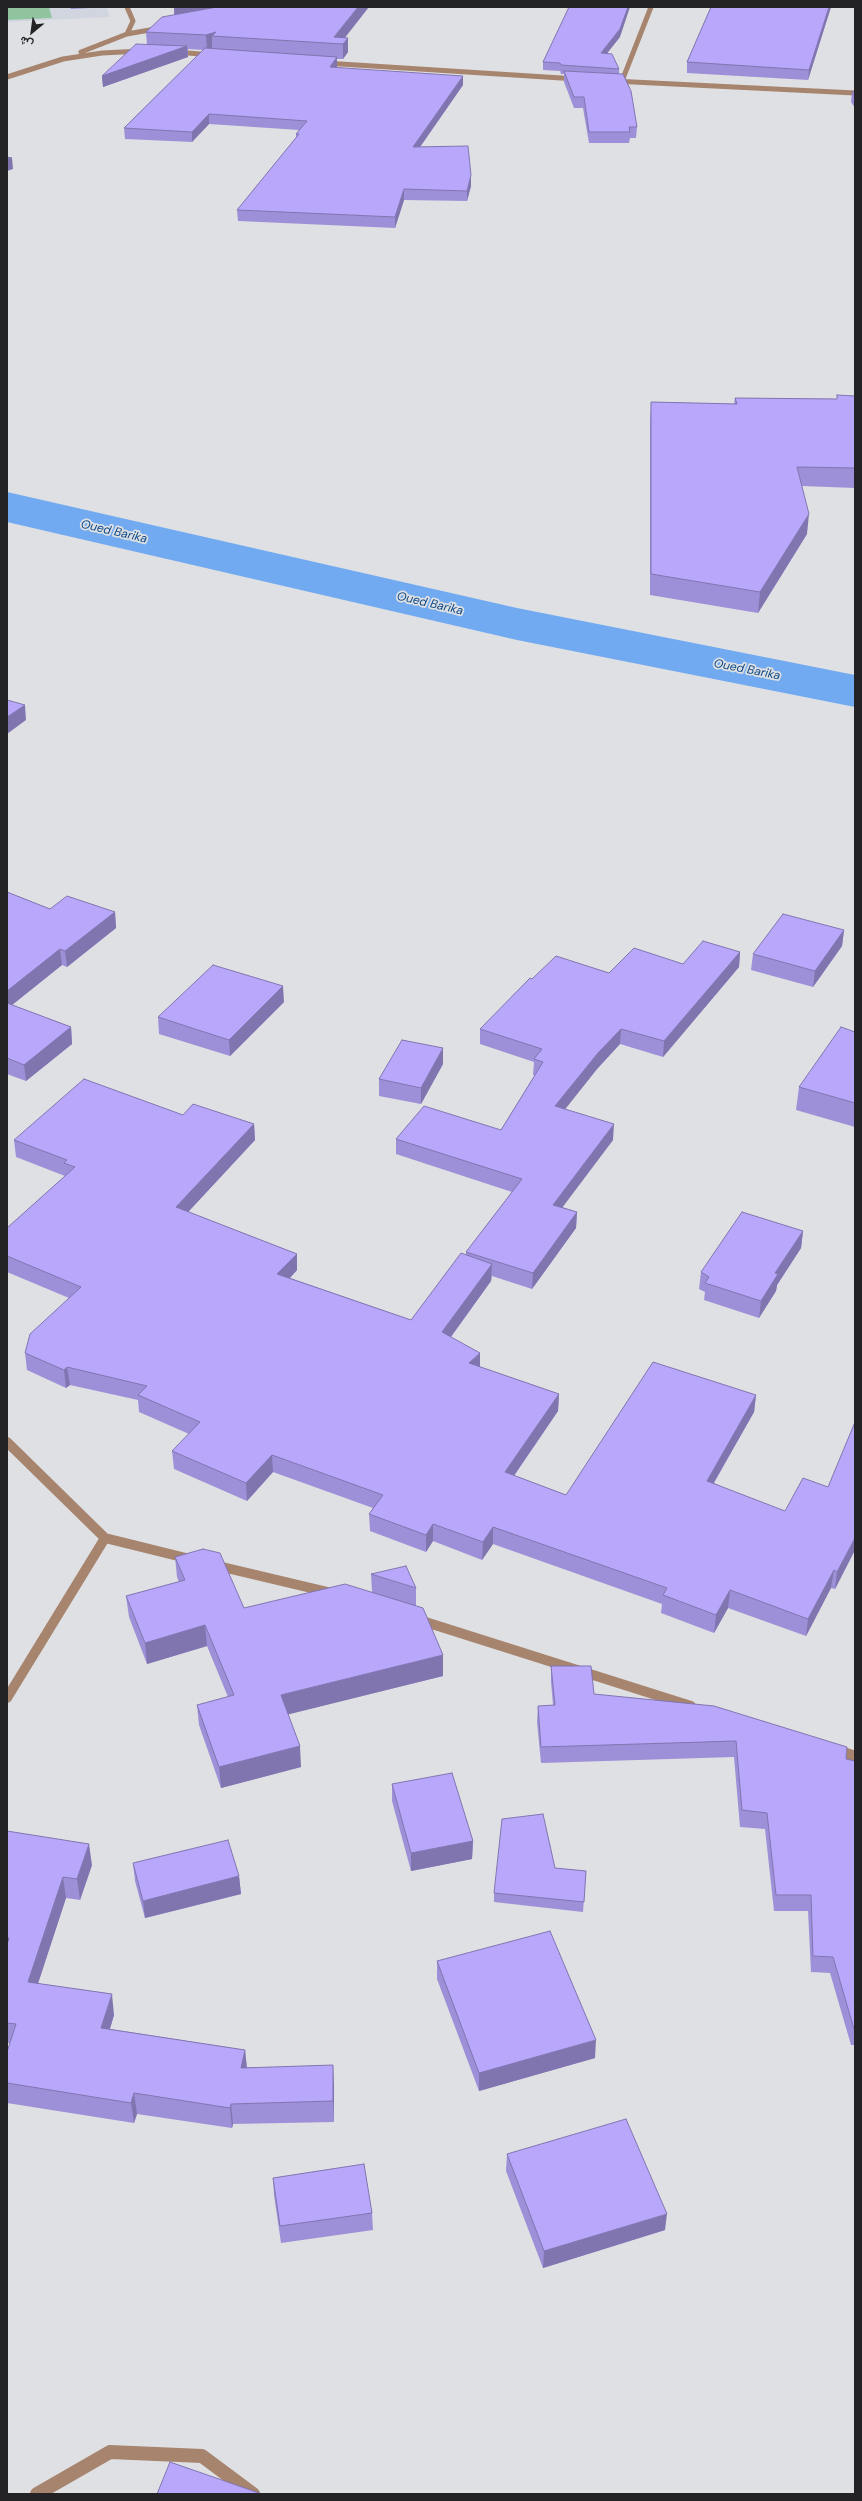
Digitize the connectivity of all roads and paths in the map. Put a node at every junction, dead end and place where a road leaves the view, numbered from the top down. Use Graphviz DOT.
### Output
graph roads {
  1 [pos="127,7"];
  2 [pos="651,7"];
  3 [pos="165,27"];
  4 [pos="127,34"];
  5 [pos="148,50"];
  6 [pos="171,52"];
  7 [pos="218,55"];
  8 [pos="63,59"];
  9 [pos="320,62"];
  10 [pos="7,77"];
  11 [pos="582,79"];
  12 [pos="606,80"];
  13 [pos="622,81"];
  14 [pos="855,93"];
  15 [pos="7,1442"];
  16 [pos="105,1538"];
  17 [pos="342,1596"];
  18 [pos="402,1615"];
  19 [pos="7,1698"];
  20 [pos="704,1710"];
  21 [pos="825,1748"];
  22 [pos="855,1758"];
  23 [pos="37,2494"];
  24 [pos="253,2494"];
  1 -- 4 [label="street"];
  2 -- 13 [label="street"];
  3 -- 4 [label="street"];
  4 -- 8 [label="street"];
  5 -- 8 [label="street"];
  6 -- 7 [label="street"];
  8 -- 10 [label="street"];
  9 -- 11 [label="street"];
  12 -- 13 [label="street"];
  13 -- 14 [label="street"];
  15 -- 16 [label="street"];
  16 -- 17 [label="street"];
  16 -- 19 [label="street"];
  18 -- 20 [label="street"];
  21 -- 22 [label="street"];
  23 -- 24 [label="street"];
}
